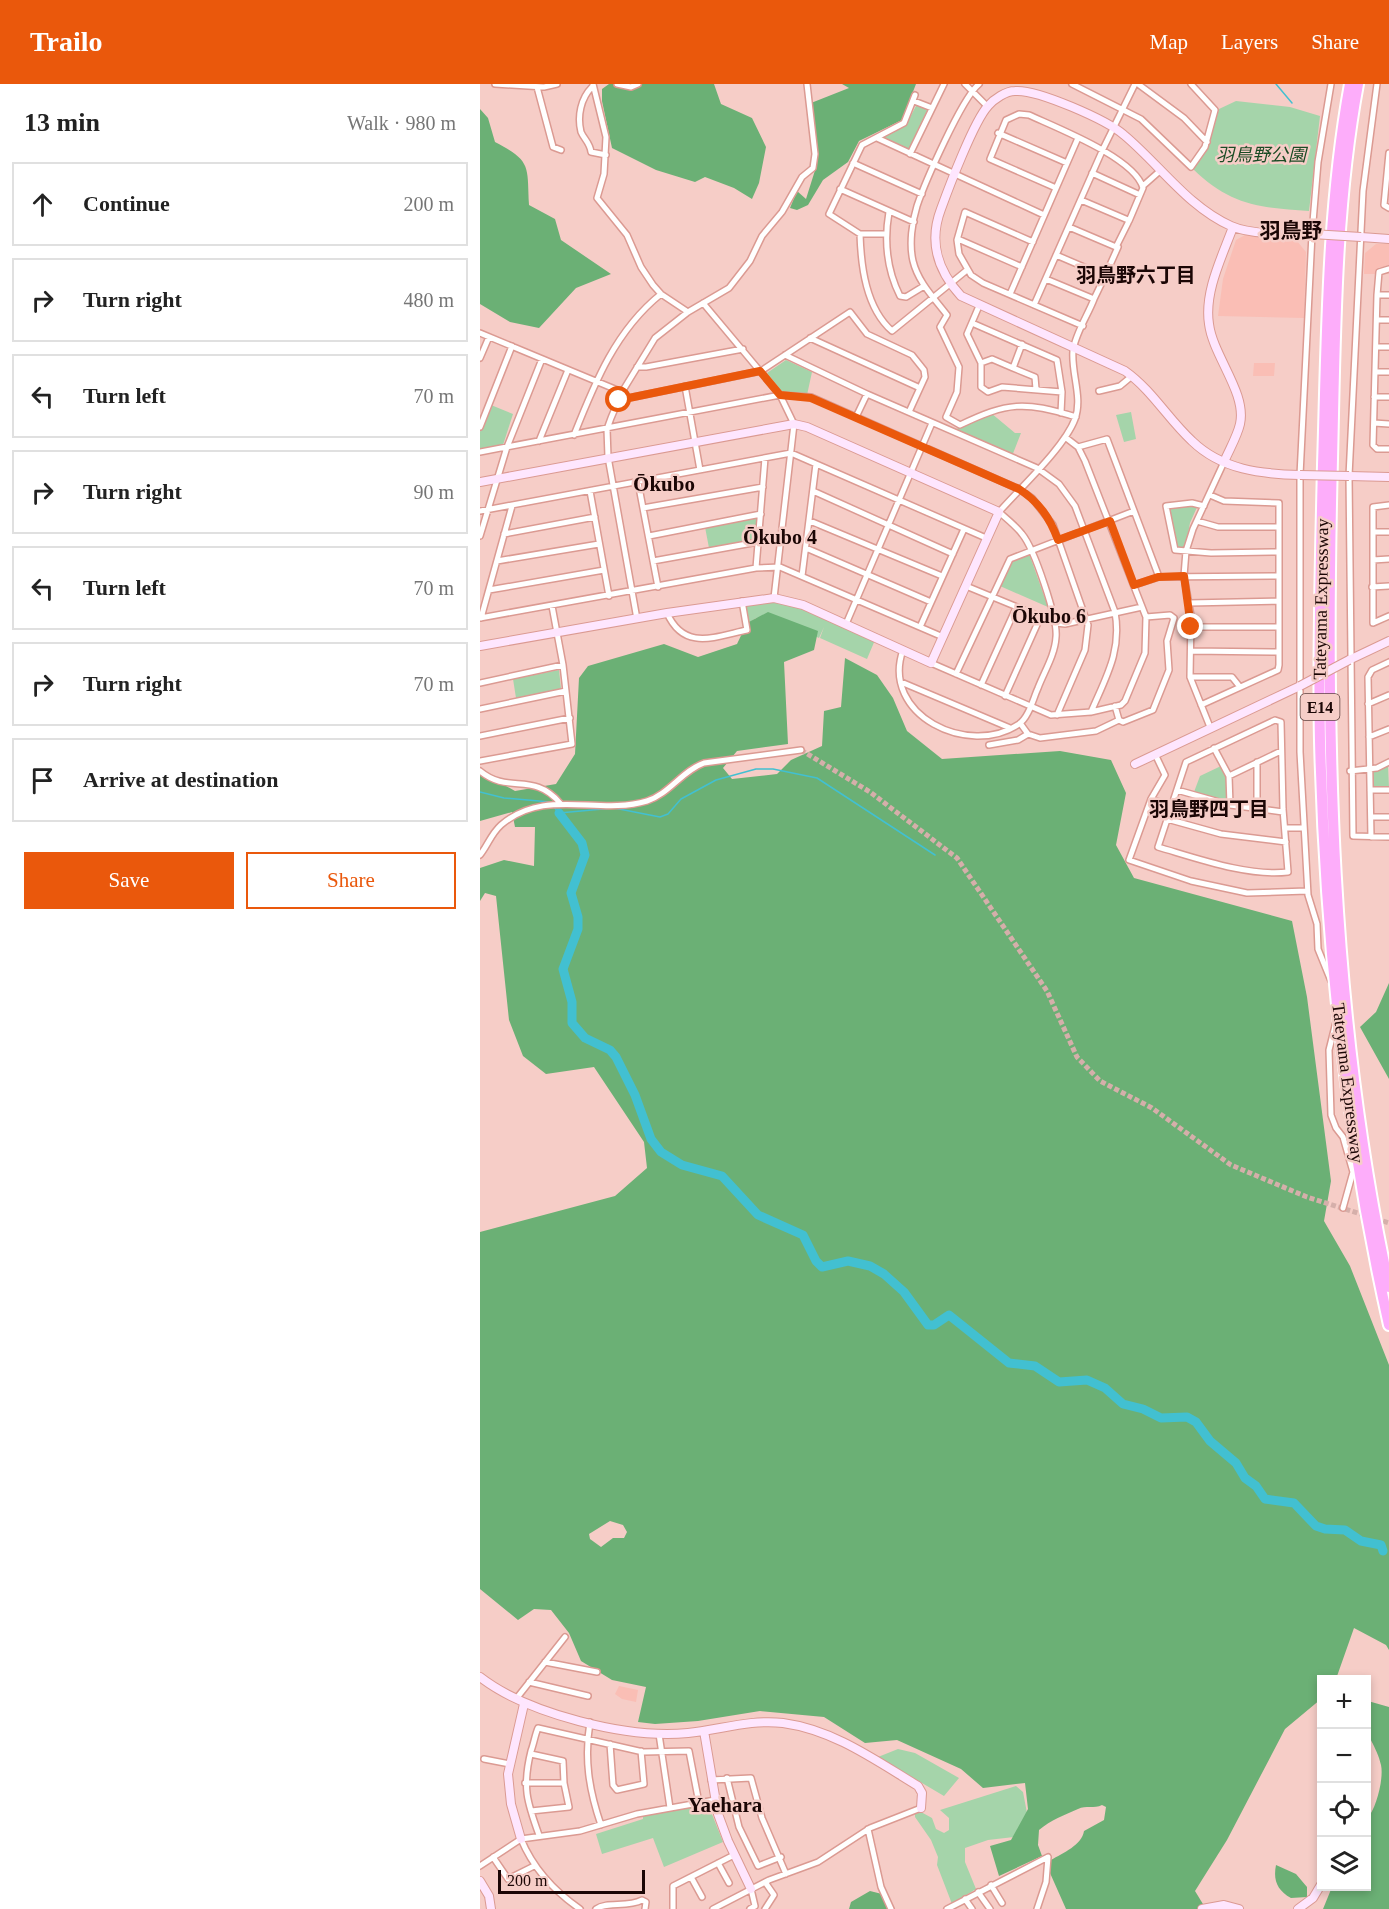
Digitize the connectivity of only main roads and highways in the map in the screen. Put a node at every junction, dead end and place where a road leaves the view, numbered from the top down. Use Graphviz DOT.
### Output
graph roads {
  1 [pos="1350,84"];
  2 [pos="1358,84"];
  3 [pos="1389,1287"];
  4 [pos="1389,1325"];
  1 -- 4 [label="highway, Tateyama Expressway / E14"];
  2 -- 3 [label="highway, Tateyama Expressway / E14"];
}
